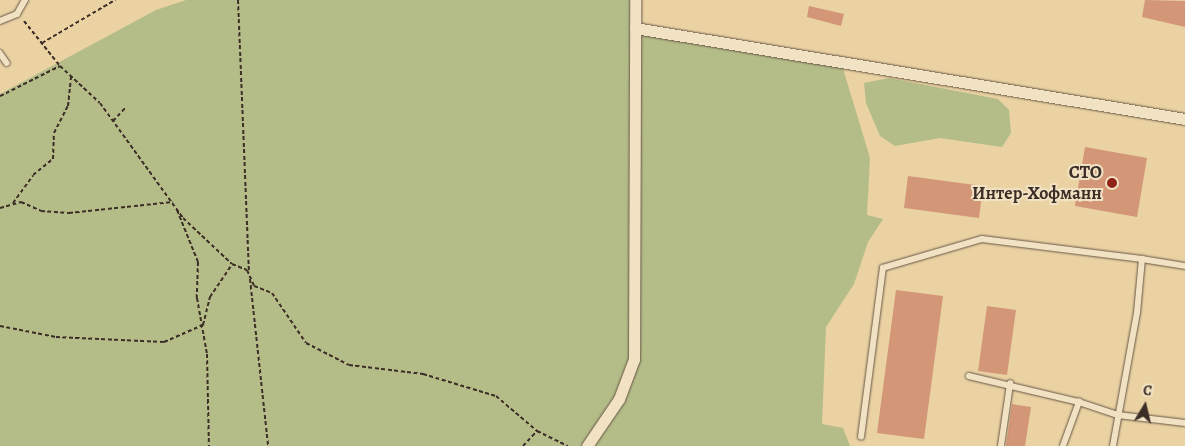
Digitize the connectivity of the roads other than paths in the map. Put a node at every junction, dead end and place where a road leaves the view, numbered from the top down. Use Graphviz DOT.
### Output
graph roads {
  1 [pos="25,0"];
  2 [pos="635,0"];
  3 [pos="0,21"];
  4 [pos="635,28"];
  5 [pos="0,54"];
  6 [pos="7,63"];
  7 [pos="1185,119"];
  8 [pos="1142,260"];
  9 [pos="1185,266"];
  10 [pos="969,376"];
  11 [pos="1010,384"];
  12 [pos="1079,402"];
  13 [pos="1118,415"];
  14 [pos="1185,423"];
  15 [pos="861,437"];
  16 [pos="587,446"];
  17 [pos="1001,446"];
  18 [pos="1063,446"];
  19 [pos="1112,446"];
  1 -- 3 [label="lane"];
  2 -- 4 [label="street"];
  4 -- 7 [label="street"];
  4 -- 16 [label="street"];
  5 -- 6 [label="lane"];
  8 -- 9 [label="lane"];
  8 -- 13 [label="lane"];
  8 -- 15 [label="lane"];
  10 -- 11 [label="lane"];
  11 -- 12 [label="lane"];
  11 -- 17 [label="lane"];
  12 -- 13 [label="lane"];
  12 -- 18 [label="lane"];
  13 -- 14 [label="lane"];
  13 -- 19 [label="lane"];
}
